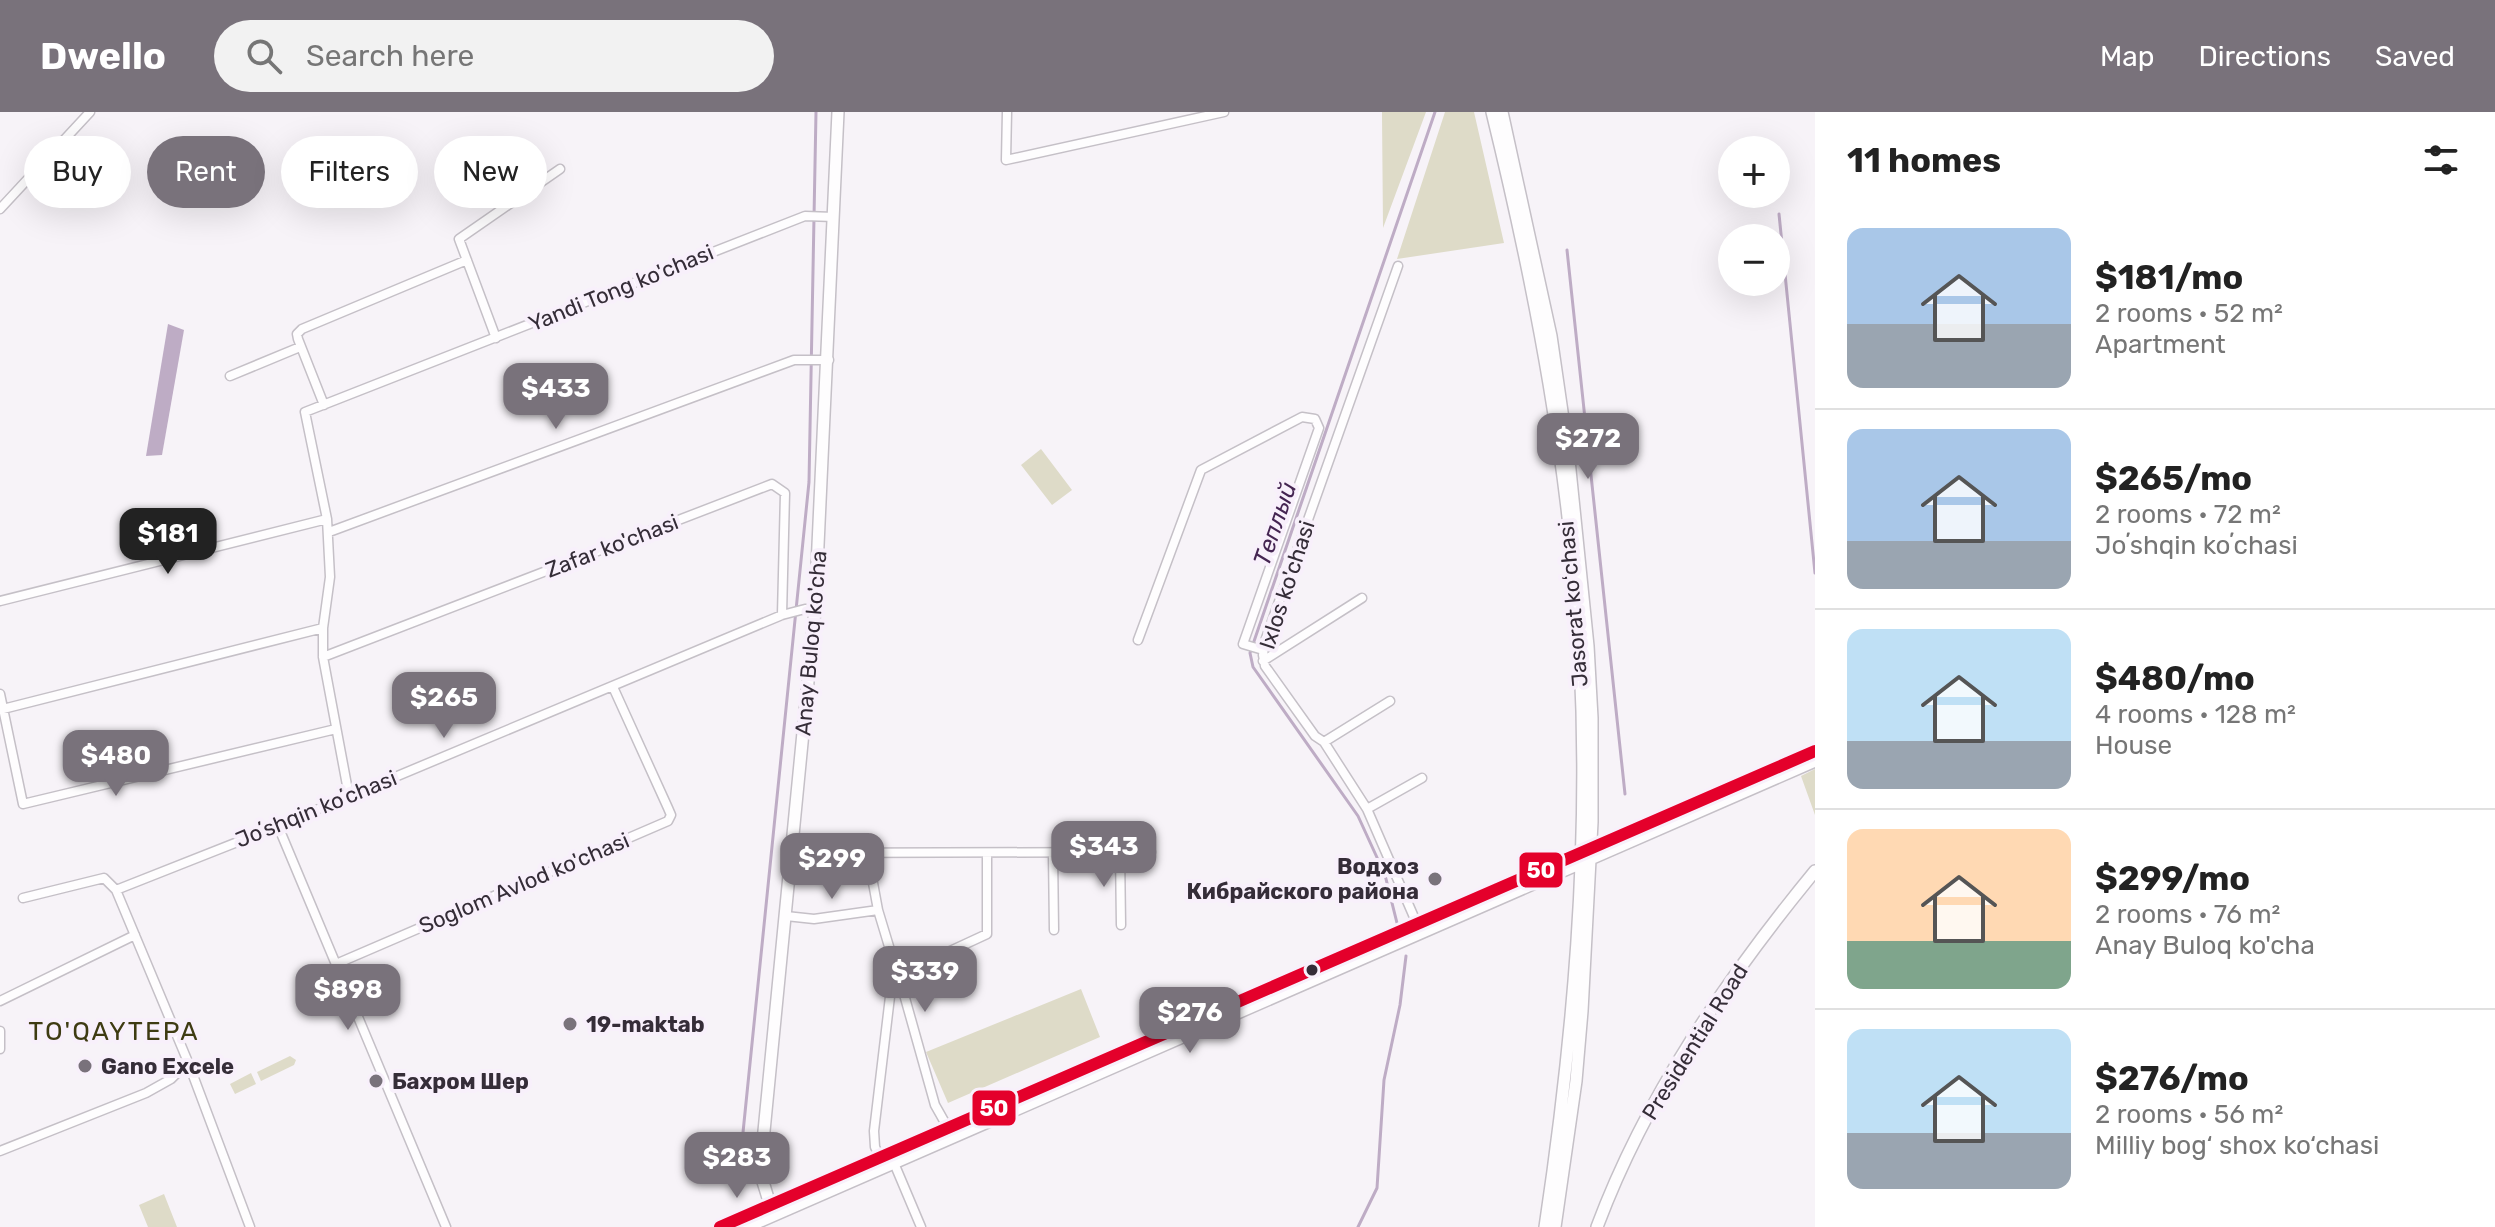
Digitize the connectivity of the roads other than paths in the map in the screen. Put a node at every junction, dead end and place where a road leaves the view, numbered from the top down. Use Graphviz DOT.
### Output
graph roads {
  1 [pos="90,112"];
  2 [pos="838,112"];
  3 [pos="1007,112"];
  4 [pos="1224,112"];
  5 [pos="1492,112"];
  6 [pos="1502,112"];
  7 [pos="560,169"];
  8 [pos="0,209"];
  9 [pos="830,216"];
  10 [pos="467,260"];
  11 [pos="1398,266"];
  12 [pos="496,338"];
  13 [pos="300,347"];
  14 [pos="824,360"];
  15 [pos="230,376"];
  16 [pos="324,405"];
  17 [pos="327,519"];
  18 [pos="329,532"];
  19 [pos="1362,598"];
  20 [pos="0,601"];
  21 [pos="810,610"];
  22 [pos="782,615"];
  23 [pos="323,628"];
  24 [pos="1138,640"];
  25 [pos="1263,650"];
  26 [pos="323,657"];
  27 [pos="1263,661"];
  28 [pos="613,687"];
  29 [pos="0,694"];
  30 [pos="1390,701"];
  31 [pos="3,709"];
  32 [pos="336,729"];
  33 [pos="1324,742"];
  34 [pos="1815,751"];
  35 [pos="1815,761"];
  36 [pos="1422,778"];
  37 [pos="349,796"];
  38 [pos="1367,809"];
  39 [pos="278,826"];
  40 [pos="1120,852"];
  41 [pos="1151,852"];
  42 [pos="792,853"];
  43 [pos="987,853"];
  44 [pos="1053,853"];
  45 [pos="1586,856"];
  46 [pos="1815,871"];
  47 [pos="871,872"];
  48 [pos="116,890"];
  49 [pos="23,898"];
  50 [pos="878,910"];
  51 [pos="786,916"];
  52 [pos="1417,924"];
  53 [pos="1121,925"];
  54 [pos="1054,930"];
  55 [pos="135,935"];
  56 [pos="336,964"];
  57 [pos="0,1001"];
  58 [pos="0,1031"];
  59 [pos="0,1049"];
  60 [pos="188,1062"];
  61 [pos="1057,1087"];
  62 [pos="948,1128"];
  63 [pos="0,1151"];
  64 [pos="880,1157"];
  65 [pos="894,1163"];
  66 [pos="771,1210"];
  67 [pos="250,1227"];
  68 [pos="446,1227"];
  69 [pos="720,1227"];
  70 [pos="747,1227"];
  71 [pos="921,1227"];
  72 [pos="1545,1227"];
  73 [pos="1555,1227"];
  74 [pos="1597,1227"];
  1 -- 8 [label="street"];
  2 -- 9 [label="main road, Anay Buloq ko'cha"];
  3 -- 4 [label="street"];
  5 -- 45 [label="main road, Jasorat koʻchasi"];
  6 -- 45 [label="main road, Jasorat koʻchasi"];
  7 -- 10 [label="street"];
  9 -- 12 [label="street, Yandi Tong ko'chasi"];
  9 -- 14 [label="main road, Anay Buloq ko'cha"];
  10 -- 12 [label="street"];
  10 -- 13 [label="street"];
  11 -- 25 [label="street, Ixlos ko'chasi"];
  12 -- 16 [label="street, Yandi Tong ko'chasi"];
  13 -- 15 [label="street"];
  13 -- 16 [label="street"];
  14 -- 18 [label="street"];
  14 -- 21 [label="main road, Anay Buloq ko'cha"];
  16 -- 17 [label="street"];
  17 -- 18 [label="street"];
  17 -- 20 [label="street"];
  18 -- 23 [label="street"];
  19 -- 27 [label="street"];
  21 -- 22 [label="street, Joʼshqin koʼchasi"];
  21 -- 42 [label="main road, Anay Buloq ko'cha"];
  22 -- 26 [label="street, Zafar ko'chasi"];
  22 -- 28 [label="street, Joʼshqin koʼchasi"];
  23 -- 26 [label="street"];
  23 -- 31 [label="street"];
  24 -- 25 [label="street"];
  25 -- 27 [label="street, Ixlos ko'chasi"];
  26 -- 32 [label="street"];
  27 -- 33 [label="street, Ixlos ko'chasi"];
  28 -- 37 [label="street, Joʼshqin koʼchasi"];
  28 -- 56 [label="street, Soglom Avlod ko'chasi"];
  29 -- 31 [label="street"];
  30 -- 33 [label="street"];
  31 -- 32 [label="street"];
  32 -- 37 [label="street"];
  33 -- 38 [label="street, Ixlos ko'chasi"];
  34 -- 45 [label="main road"];
  35 -- 45 [label="main road"];
  36 -- 38 [label="street"];
  37 -- 39 [label="street, Joʼshqin koʼchasi"];
  38 -- 52 [label="street, Ixlos ko'chasi"];
  39 -- 48 [label="street, Joʼshqin koʼchasi"];
  39 -- 56 [label="street"];
  40 -- 41 [label="street"];
  40 -- 44 [label="street"];
  40 -- 53 [label="street"];
  42 -- 43 [label="street"];
  42 -- 51 [label="main road, Anay Buloq ko'cha"];
  43 -- 44 [label="street"];
  43 -- 62 [label="street"];
  44 -- 54 [label="street"];
  45 -- 52 [label="main road"];
  45 -- 61 [label="main road"];
  45 -- 72 [label="main road"];
  45 -- 73 [label="main road"];
  46 -- 74 [label="main road, Presidential Road"];
  47 -- 50 [label="street"];
  48 -- 49 [label="street"];
  48 -- 55 [label="street"];
  50 -- 51 [label="street"];
  50 -- 64 [label="street"];
  51 -- 66 [label="main road, Anay Buloq ko'cha"];
  52 -- 61 [label="main road"];
  55 -- 57 [label="street"];
  55 -- 60 [label="street"];
  56 -- 68 [label="street"];
  58 -- 59 [label="street"];
  60 -- 63 [label="street"];
  60 -- 67 [label="street"];
  61 -- 62 [label="main road"];
  61 -- 65 [label="main road"];
  62 -- 64 [label="main road"];
  64 -- 66 [label="main road"];
  65 -- 66 [label="main road"];
  65 -- 71 [label="street"];
  66 -- 69 [label="main road"];
  66 -- 70 [label="main road"];
}
